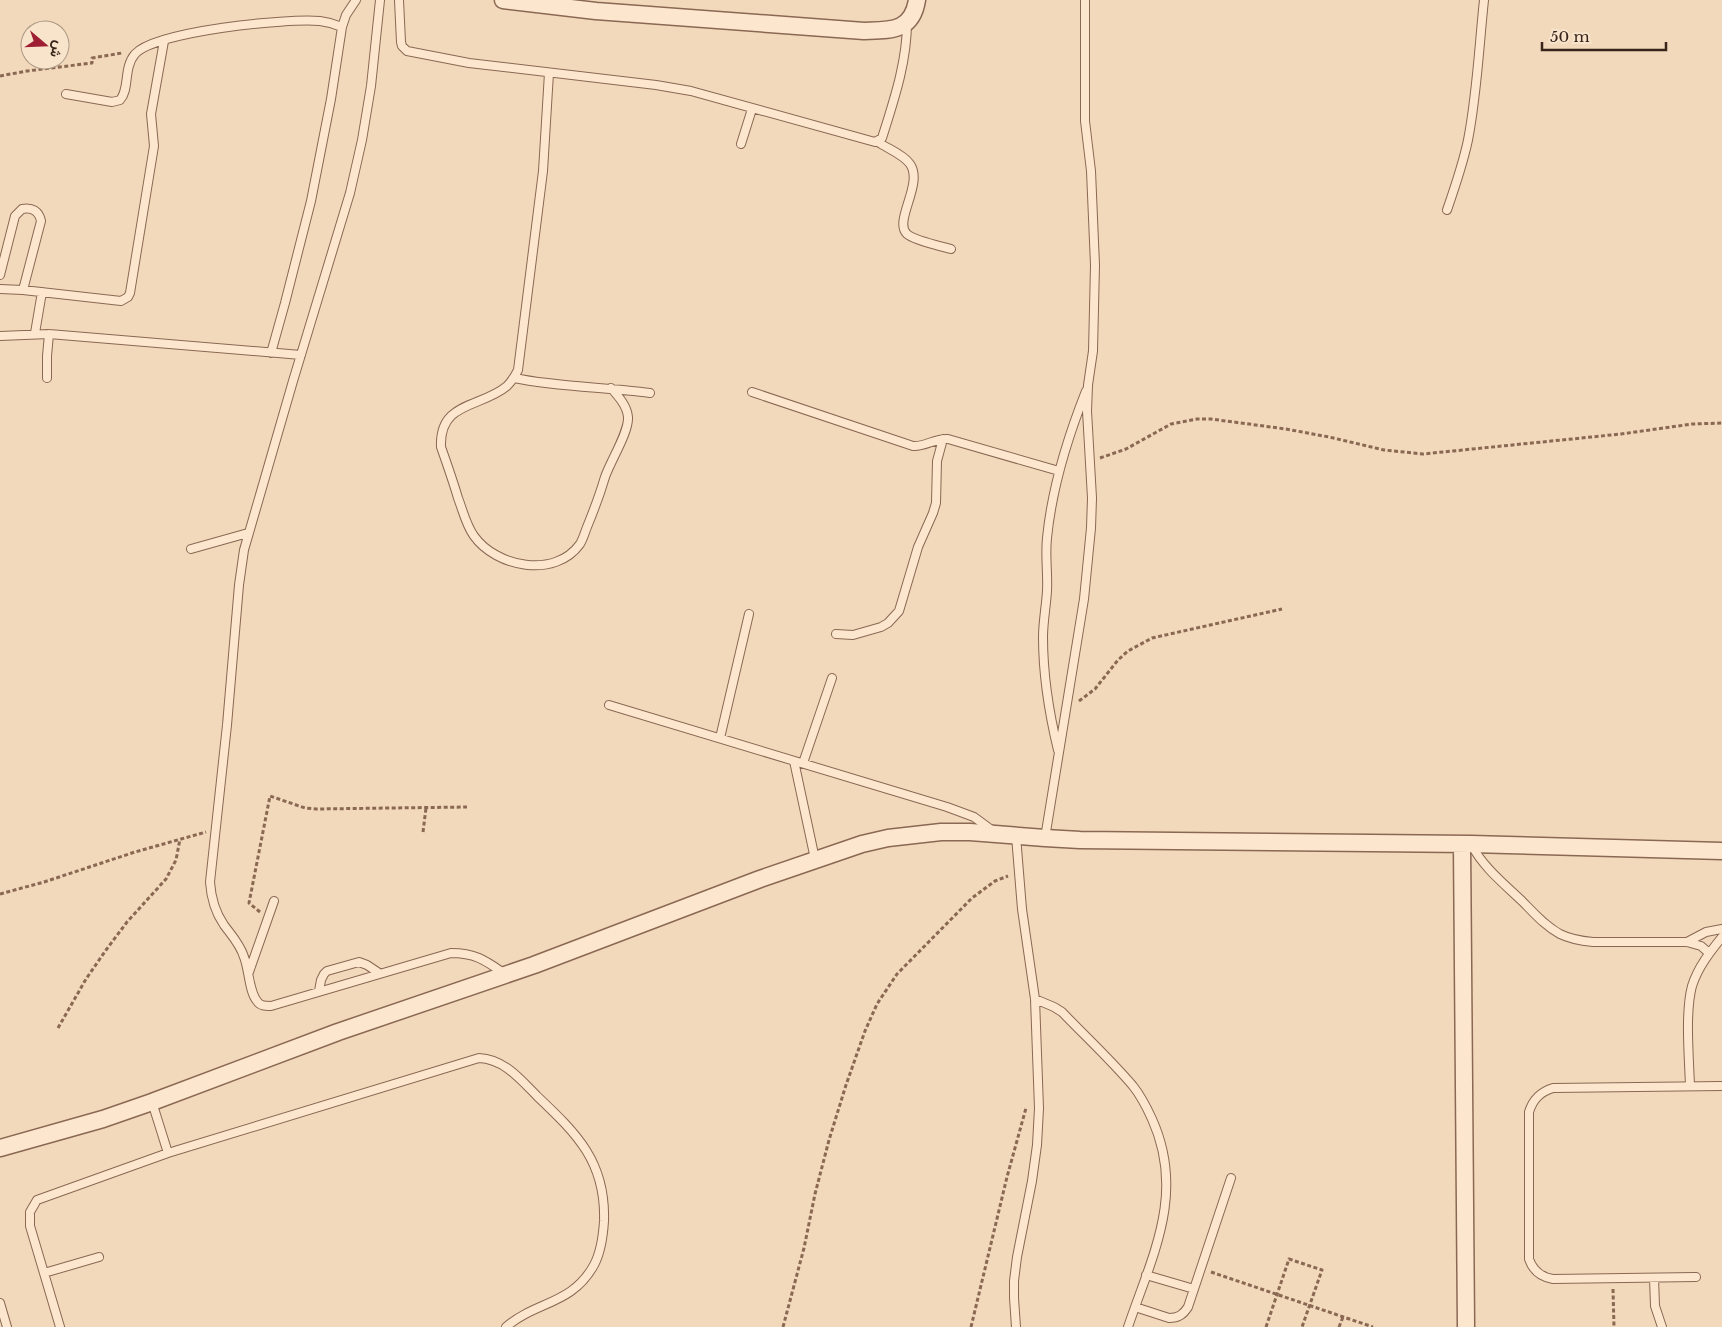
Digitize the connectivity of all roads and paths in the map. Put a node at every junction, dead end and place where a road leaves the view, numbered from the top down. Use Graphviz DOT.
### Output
graph roads {
  1 [pos="356,0"];
  2 [pos="380,0"];
  3 [pos="399,0"];
  4 [pos="503,0"];
  5 [pos="917,0"];
  6 [pos="1085,0"];
  7 [pos="1484,0"];
  8 [pos="907,22"];
  9 [pos="342,27"];
  10 [pos="164,41"];
  11 [pos="140,50"];
  12 [pos="549,73"];
  13 [pos="0,76"];
  14 [pos="66,94"];
  15 [pos="752,109"];
  16 [pos="878,142"];
  17 [pos="741,144"];
  18 [pos="1447,210"];
  19 [pos="951,249"];
  20 [pos="0,275"];
  21 [pos="0,289"];
  22 [pos="23,290"];
  23 [pos="42,292"];
  24 [pos="35,333"];
  25 [pos="49,334"];
  26 [pos="0,336"];
  27 [pos="271,353"];
  28 [pos="300,355"];
  29 [pos="47,378"];
  30 [pos="514,378"];
  31 [pos="1088,385"];
  32 [pos="611,388"];
  33 [pos="752,392"];
  34 [pos="650,393"];
  35 [pos="1722,423"];
  36 [pos="943,439"];
  37 [pos="1090,461"];
  38 [pos="1059,471"];
  39 [pos="248,533"];
  40 [pos="191,549"];
  41 [pos="1282,609"];
  42 [pos="749,614"];
  43 [pos="836,634"];
  44 [pos="832,678"];
  45 [pos="608,705"];
  46 [pos="1066,708"];
  47 [pos="720,738"];
  48 [pos="1059,754"];
  49 [pos="794,760"];
  50 [pos="803,763"];
  51 [pos="467,807"];
  52 [pos="426,808"];
  53 [pos="216,829"];
  54 [pos="423,832"];
  55 [pos="996,834"];
  56 [pos="1016,836"];
  57 [pos="1045,838"];
  58 [pos="180,839"];
  59 [pos="1466,844"];
  60 [pos="1722,850"];
  61 [pos="815,859"];
  62 [pos="1018,872"];
  63 [pos="0,894"];
  64 [pos="274,901"];
  65 [pos="268,920"];
  66 [pos="1722,929"];
  67 [pos="1722,937"];
  68 [pos="1686,942"];
  69 [pos="1709,952"];
  70 [pos="249,974"];
  71 [pos="379,974"];
  72 [pos="505,974"];
  73 [pos="319,992"];
  74 [pos="1035,998"];
  75 [pos="58,1028"];
  76 [pos="1690,1086"];
  77 [pos="1722,1086"];
  78 [pos="1029,1100"];
  79 [pos="152,1102"];
  80 [pos="0,1148"];
  81 [pos="168,1153"];
  82 [pos="1231,1178"];
  83 [pos="99,1257"];
  84 [pos="1200,1268"];
  85 [pos="44,1273"];
  86 [pos="1146,1275"];
  87 [pos="1696,1277"];
  88 [pos="1613,1278"];
  89 [pos="1654,1278"];
  90 [pos="1194,1289"];
  91 [pos="1277,1294"];
  92 [pos="0,1303"];
  93 [pos="1310,1305"];
  94 [pos="1135,1308"];
  95 [pos="1343,1317"];
  96 [pos="6,1327"];
  97 [pos="60,1327"];
  98 [pos="506,1327"];
  99 [pos="783,1327"];
  100 [pos="971,1327"];
  101 [pos="1016,1327"];
  102 [pos="1128,1327"];
  103 [pos="1266,1327"];
  104 [pos="1302,1327"];
  105 [pos="1339,1327"];
  106 [pos="1373,1327"];
  107 [pos="1466,1327"];
  108 [pos="1614,1327"];
  109 [pos="1662,1327"];
  1 -- 9 [label="lane"];
  2 -- 28 [label="lane"];
  3 -- 12 [label="lane"];
  4 -- 8 [label="street"];
  5 -- 8 [label="street"];
  6 -- 31 [label="lane"];
  7 -- 18 [label="lane"];
  8 -- 16 [label="lane"];
  9 -- 10 [label="lane"];
  9 -- 27 [label="lane"];
  10 -- 11 [label="lane"];
  10 -- 23 [label="lane"];
  11 -- 13 [label="path"];
  11 -- 14 [label="lane"];
  12 -- 15 [label="lane"];
  12 -- 30 [label="lane"];
  15 -- 16 [label="lane"];
  15 -- 17 [label="lane"];
  16 -- 19 [label="lane"];
  20 -- 22 [label="lane"];
  21 -- 22 [label="lane"];
  22 -- 23 [label="lane"];
  23 -- 24 [label="lane"];
  24 -- 25 [label="lane"];
  24 -- 26 [label="lane"];
  25 -- 27 [label="lane"];
  25 -- 29 [label="lane"];
  27 -- 28 [label="lane"];
  28 -- 39 [label="lane"];
  30 -- 32 [label="lane"];
  30 -- 32 [label="lane"];
  31 -- 37 [label="lane"];
  31 -- 38 [label="lane"];
  32 -- 34 [label="lane"];
  33 -- 36 [label="lane"];
  35 -- 37 [label="path"];
  36 -- 38 [label="lane"];
  36 -- 43 [label="lane"];
  37 -- 46 [label="lane"];
  38 -- 48 [label="lane"];
  39 -- 40 [label="lane"];
  39 -- 53 [label="lane"];
  41 -- 46 [label="path"];
  42 -- 47 [label="lane"];
  44 -- 50 [label="lane"];
  45 -- 47 [label="lane"];
  46 -- 48 [label="lane"];
  47 -- 49 [label="lane"];
  48 -- 57 [label="lane"];
  49 -- 50 [label="lane"];
  49 -- 61 [label="lane"];
  50 -- 55 [label="lane"];
  51 -- 52 [label="path"];
  52 -- 54 [label="path"];
  52 -- 65 [label="path"];
  53 -- 58 [label="path"];
  53 -- 70 [label="lane"];
  55 -- 56 [label="street"];
  55 -- 61 [label="street"];
  56 -- 57 [label="street"];
  56 -- 62 [label="lane"];
  57 -- 59 [label="street"];
  58 -- 63 [label="path"];
  58 -- 75 [label="path"];
  59 -- 60 [label="street"];
  59 -- 68 [label="lane"];
  59 -- 107 [label="street"];
  61 -- 72 [label="street"];
  62 -- 74 [label="lane"];
  62 -- 99 [label="path"];
  64 -- 65 [label="lane"];
  65 -- 70 [label="lane"];
  66 -- 68 [label="lane"];
  67 -- 69 [label="lane"];
  68 -- 69 [label="lane"];
  69 -- 76 [label="lane"];
  70 -- 73 [label="lane"];
  71 -- 72 [label="lane"];
  71 -- 73 [label="lane"];
  71 -- 73 [label="lane"];
  72 -- 79 [label="street"];
  74 -- 86 [label="lane"];
  74 -- 101 [label="lane"];
  76 -- 77 [label="lane"];
  76 -- 88 [label="lane"];
  78 -- 100 [label="path"];
  79 -- 80 [label="street"];
  79 -- 81 [label="lane"];
  81 -- 85 [label="lane"];
  81 -- 98 [label="lane"];
  82 -- 84 [label="lane"];
  83 -- 85 [label="lane"];
  84 -- 90 [label="lane"];
  84 -- 91 [label="path"];
  85 -- 97 [label="lane"];
  86 -- 90 [label="lane"];
  86 -- 94 [label="lane"];
  87 -- 89 [label="lane"];
  88 -- 89 [label="lane"];
  88 -- 108 [label="path"];
  89 -- 109 [label="lane"];
  90 -- 94 [label="lane"];
  91 -- 93 [label="path"];
  91 -- 93 [label="path"];
  91 -- 103 [label="path"];
  92 -- 96 [label="lane"];
  93 -- 95 [label="path"];
  93 -- 104 [label="path"];
  94 -- 102 [label="lane"];
  95 -- 105 [label="path"];
  95 -- 106 [label="path"];
}
